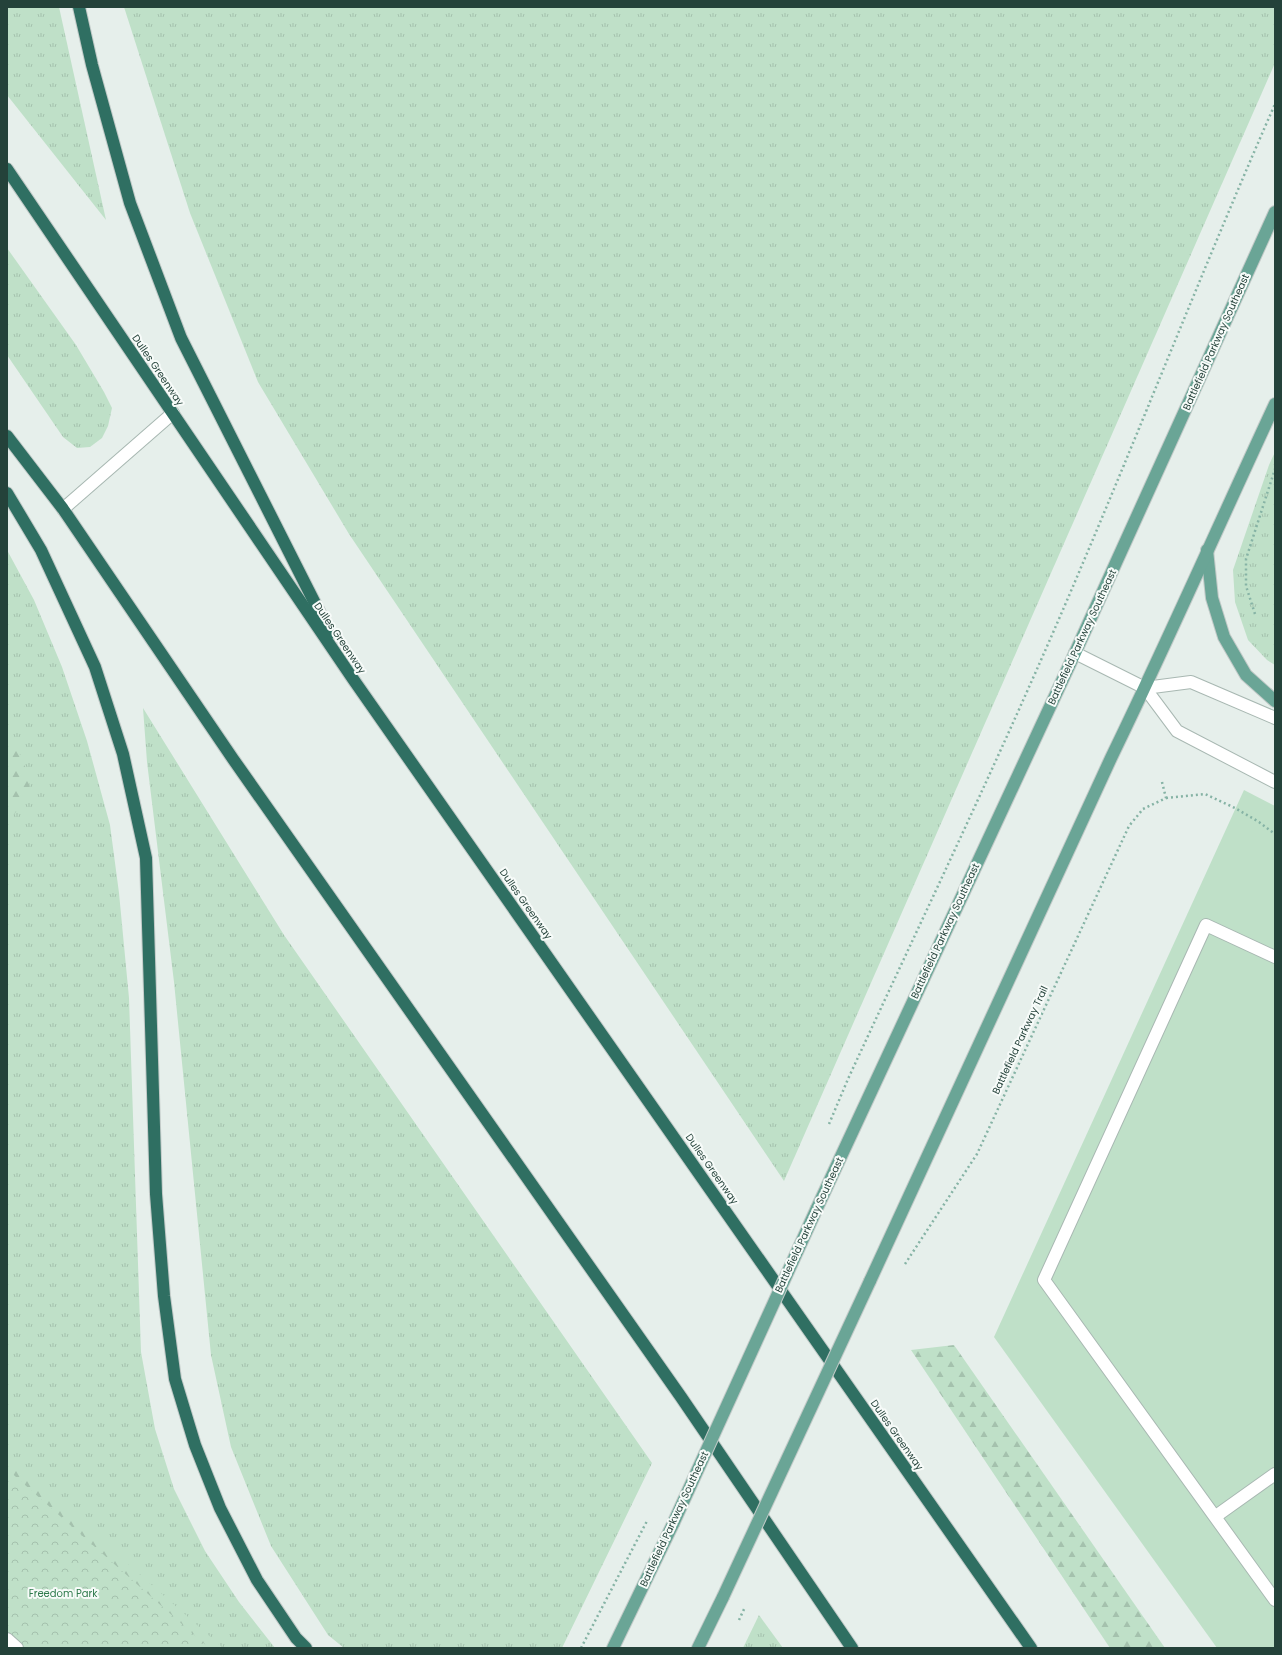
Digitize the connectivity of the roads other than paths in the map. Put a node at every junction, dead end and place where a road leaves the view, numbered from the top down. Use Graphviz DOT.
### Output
graph roads {
  1 [pos="79,7"];
  2 [pos="7,169"];
  3 [pos="1275,212"];
  4 [pos="1275,404"];
  5 [pos="172,413"];
  6 [pos="7,436"];
  7 [pos="7,493"];
  8 [pos="63,509"];
  9 [pos="1207,549"];
  10 [pos="1076,653"];
  11 [pos="353,679"];
  12 [pos="1145,688"];
  13 [pos="1275,701"];
  14 [pos="1275,718"];
  15 [pos="1275,782"];
  16 [pos="1275,957"];
  17 [pos="1275,1474"];
  18 [pos="1216,1516"];
  19 [pos="1275,1600"];
  20 [pos="7,1639"];
  21 [pos="17,1648"];
  22 [pos="306,1648"];
  23 [pos="613,1648"];
  24 [pos="698,1648"];
  25 [pos="852,1648"];
  26 [pos="1031,1648"];
  1 -- 11 [label="highway"];
  2 -- 5 [label="highway, Dulles Greenway"];
  3 -- 10 [label="main road, Battlefield Parkway Southeast"];
  4 -- 9 [label="main road"];
  5 -- 8 [label="street"];
  5 -- 11 [label="highway, Dulles Greenway"];
  6 -- 8 [label="highway"];
  7 -- 22 [label="highway"];
  8 -- 25 [label="highway"];
  9 -- 12 [label="main road"];
  9 -- 13 [label="main road"];
  10 -- 12 [label="street"];
  10 -- 23 [label="main road, Battlefield Parkway Southeast, bridge"];
  11 -- 26 [label="highway, Dulles Greenway"];
  12 -- 14 [label="street"];
  12 -- 15 [label="street"];
  12 -- 24 [label="main road, bridge"];
  16 -- 18 [label="street"];
  17 -- 18 [label="street"];
  18 -- 19 [label="street"];
  20 -- 21 [label="street"];
}
